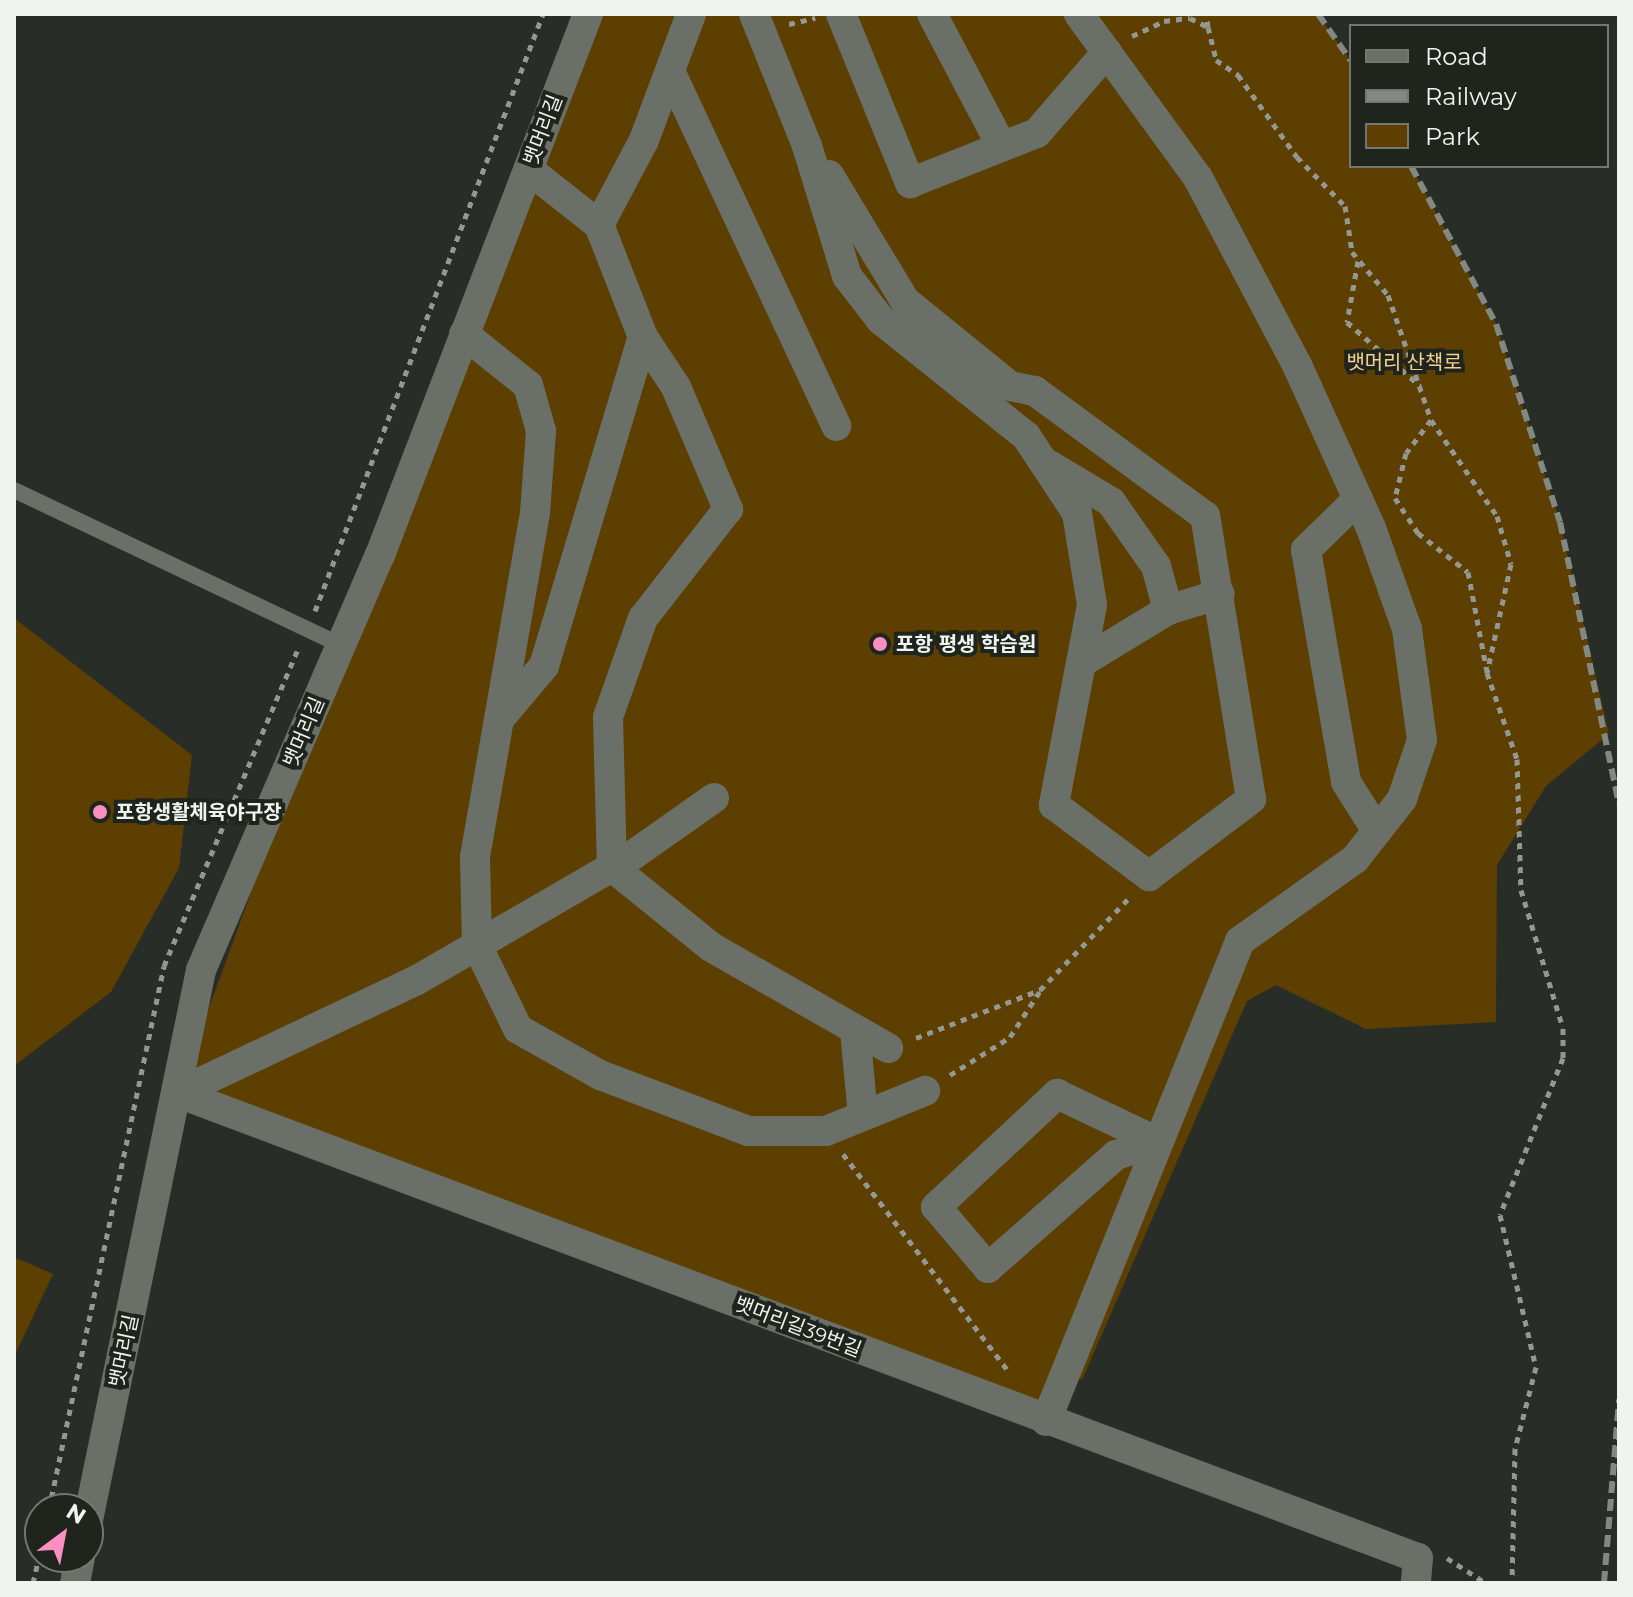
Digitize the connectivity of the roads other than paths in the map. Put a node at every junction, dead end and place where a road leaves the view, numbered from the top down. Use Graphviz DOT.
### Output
graph roads {
  1 [pos="588,14"];
  2 [pos="691,14"];
  3 [pos="932,14"];
  4 [pos="1079,14"];
  5 [pos="831,16"];
  6 [pos="758,22"];
  7 [pos="1107,52"];
  8 [pos="670,71"];
  9 [pos="1000,143"];
  10 [pos="807,146"];
  11 [pos="528,169"];
  12 [pos="599,225"];
  13 [pos="464,334"];
  14 [pos="643,337"];
  15 [pos="950,374"];
  16 [pos="1010,386"];
  17 [pos="836,426"];
  18 [pos="1044,462"];
  19 [pos="14,490"];
  20 [pos="1358,499"];
  21 [pos="1220,594"];
  22 [pos="1168,610"];
  23 [pos="341,645"];
  24 [pos="1081,663"];
  25 [pos="497,722"];
  26 [pos="714,798"];
  27 [pos="1377,831"];
  28 [pos="612,867"];
  29 [pos="477,945"];
  30 [pos="855,1030"];
  31 [pos="888,1048"];
  32 [pos="925,1091"];
  33 [pos="178,1093"];
  34 [pos="863,1116"];
  35 [pos="1158,1142"];
  36 [pos="1046,1421"];
  37 [pos="94,1493"];
  38 [pos="1417,1571"];
  1 -- 11 [label="street, 뱃머리길"];
  2 -- 8 [label="street"];
  3 -- 9 [label="street"];
  4 -- 7 [label="street"];
  5 -- 9 [label="street"];
  6 -- 10 [label="street"];
  7 -- 9 [label="street"];
  7 -- 20 [label="street"];
  8 -- 12 [label="street"];
  8 -- 17 [label="street"];
  10 -- 15 [label="street"];
  10 -- 16 [label="street"];
  11 -- 12 [label="street"];
  11 -- 13 [label="street, 뱃머리길"];
  12 -- 14 [label="street"];
  13 -- 23 [label="street, 뱃머리길"];
  13 -- 25 [label="street"];
  14 -- 25 [label="street"];
  14 -- 28 [label="street"];
  15 -- 16 [label="street"];
  15 -- 18 [label="street"];
  16 -- 21 [label="street"];
  18 -- 22 [label="street"];
  18 -- 24 [label="street"];
  19 -- 23 [label="lane"];
  20 -- 27 [label="street"];
  20 -- 27 [label="street"];
  21 -- 22 [label="street"];
  21 -- 24 [label="street"];
  22 -- 24 [label="street"];
  23 -- 33 [label="street, 뱃머리길"];
  25 -- 29 [label="street"];
  26 -- 28 [label="street"];
  27 -- 35 [label="street"];
  28 -- 29 [label="street"];
  28 -- 30 [label="street"];
  29 -- 33 [label="street"];
  29 -- 34 [label="street"];
  30 -- 31 [label="street"];
  30 -- 34 [label="street"];
  32 -- 34 [label="street"];
  33 -- 36 [label="street, 뱃머리길39번길"];
  33 -- 37 [label="street, 뱃머리길"];
  35 -- 35 [label="street"];
  35 -- 36 [label="street"];
  36 -- 38 [label="street, 뱃머리길39번길"];
}
